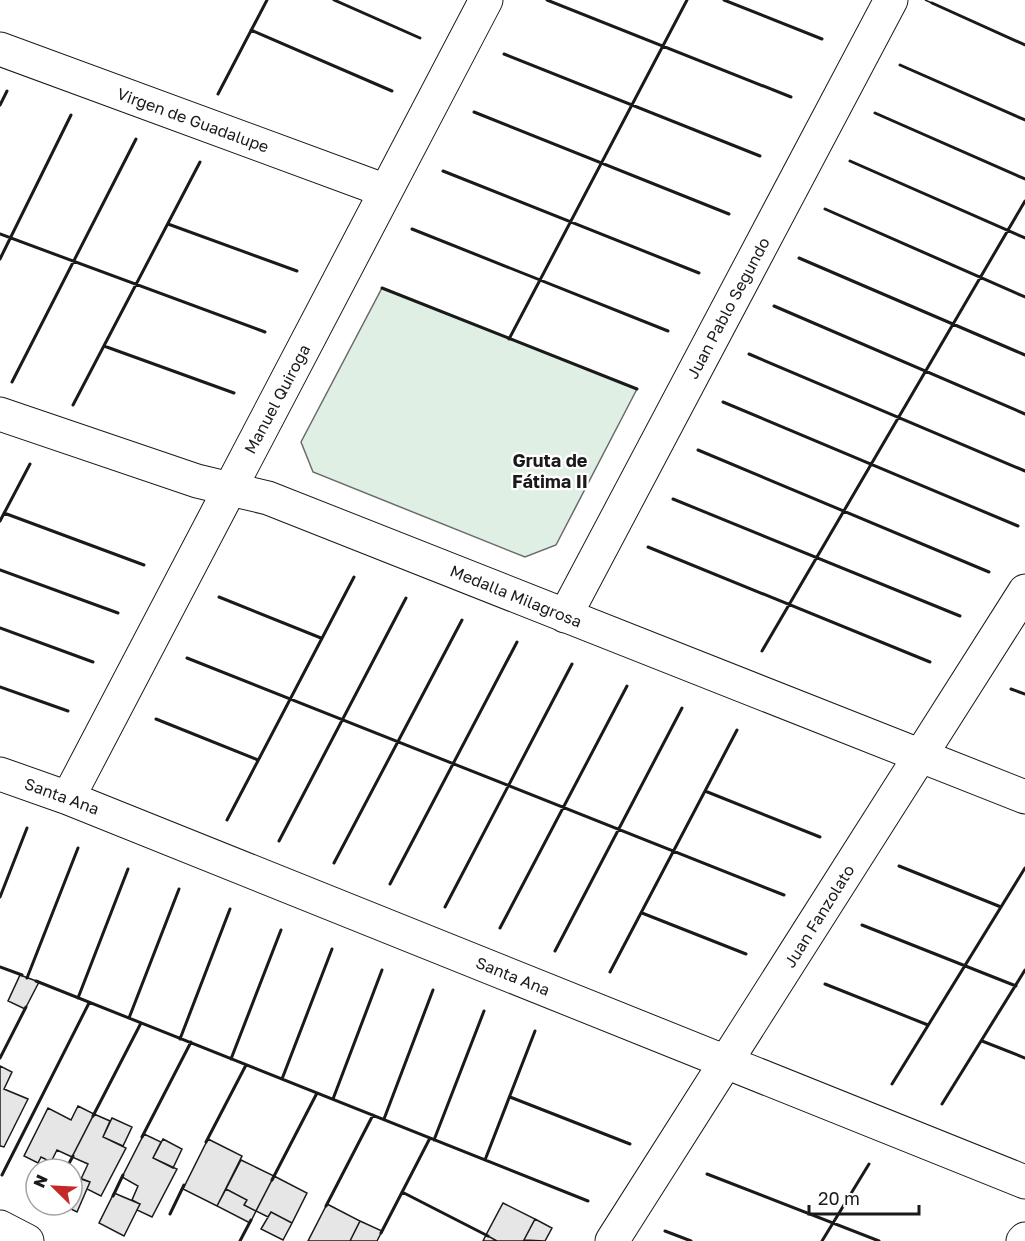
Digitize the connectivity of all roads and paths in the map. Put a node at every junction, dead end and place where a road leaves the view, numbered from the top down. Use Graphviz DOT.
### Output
graph roads {
  1 [pos="486,0"];
  2 [pos="891,0"];
  3 [pos="0,49"];
  4 [pos="386,191"];
  5 [pos="0,414"];
  6 [pos="230,489"];
  7 [pos="1025,591"];
  8 [pos="565,616"];
  9 [pos="920,756"];
  10 [pos="0,774"];
  11 [pos="1025,797"];
  12 [pos="68,798"];
  13 [pos="726,1062"];
  14 [pos="1025,1182"];
  15 [pos="0,1227"];
  16 [pos="27,1241"];
  17 [pos="612,1241"];
  1 -- 4 [label="street, Manuel Quiroga"];
  2 -- 8 [label="street, Juan Pablo Segundo"];
  3 -- 4 [label="street, Virgen de Guadalupe"];
  4 -- 6 [label="street, Manuel Quiroga"];
  5 -- 6 [label="street, Medalla Milagrosa"];
  6 -- 8 [label="street, Medalla Milagrosa"];
  6 -- 12 [label="street, Manuel Quiroga"];
  7 -- 9 [label="street, Juan Fanzolato"];
  8 -- 9 [label="street, Medalla Milagrosa"];
  9 -- 11 [label="street, Medalla Milagrosa"];
  9 -- 13 [label="street, Juan Fanzolato"];
  10 -- 12 [label="street, Santa Ana"];
  12 -- 13 [label="street, Santa Ana"];
  13 -- 14 [label="street, Santa Ana"];
  13 -- 17 [label="street, Juan Fanzolato"];
  15 -- 16 [label="street"];
}
